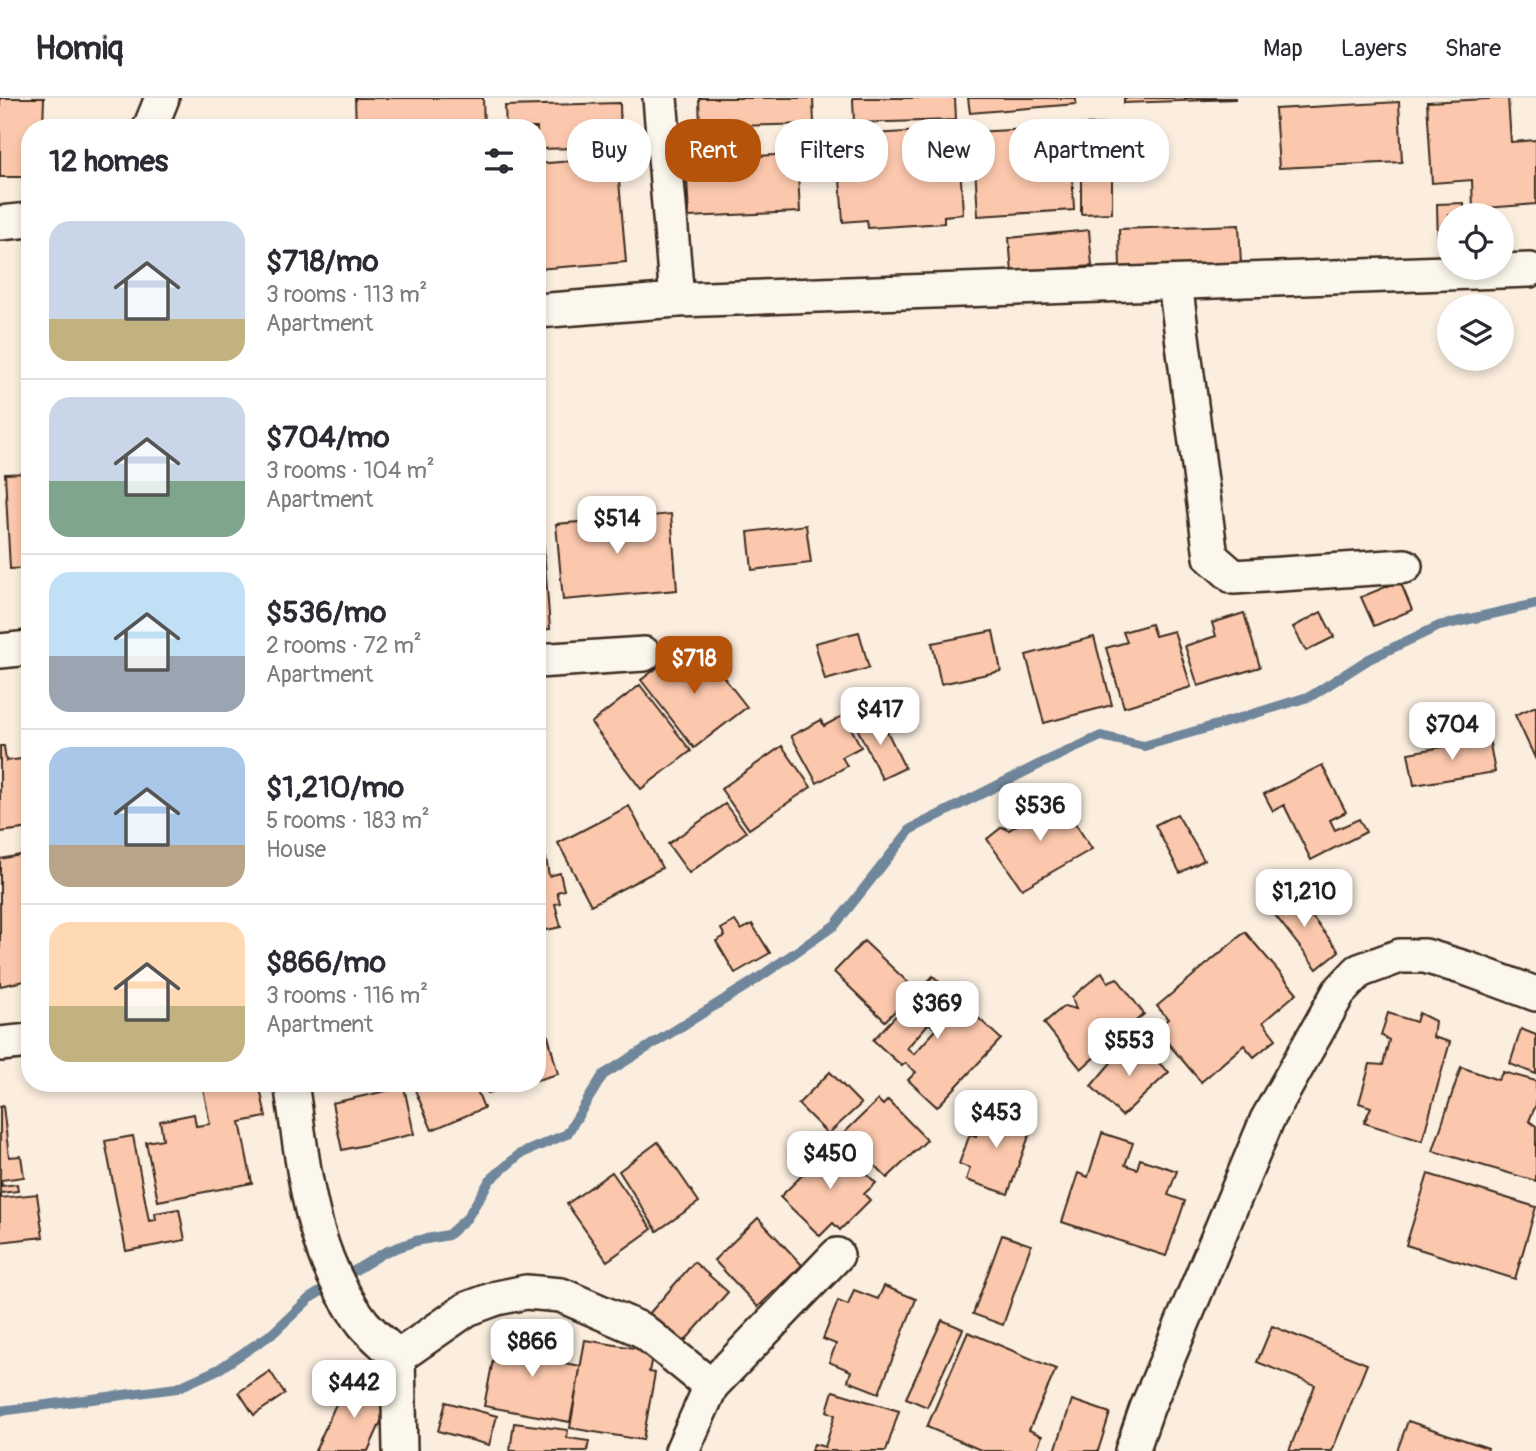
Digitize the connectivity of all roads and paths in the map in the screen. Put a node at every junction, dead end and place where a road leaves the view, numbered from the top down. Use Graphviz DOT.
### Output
graph roads {
  1 [pos="162,98"];
  2 [pos="660,98"];
  3 [pos="154,119"];
  4 [pos="21,221"];
  5 [pos="0,223"];
  6 [pos="1530,270"];
  7 [pos="1175,283"];
  8 [pos="677,300"];
  9 [pos="546,310"];
  10 [pos="1405,566"];
  11 [pos="21,649"];
  12 [pos="0,651"];
  13 [pos="645,654"];
  14 [pos="546,660"];
  15 [pos="1536,995"];
  16 [pos="21,1042"];
  17 [pos="0,1044"];
  18 [pos="292,1092"];
  19 [pos="837,1255"];
  20 [pos="398,1357"];
  21 [pos="711,1386"];
  22 [pos="400,1451"];
  23 [pos="682,1451"];
  24 [pos="1132,1451"];
  1 -- 3 [label="street"];
  2 -- 8 [label="street"];
  4 -- 5 [label="street"];
  6 -- 7 [label="street"];
  7 -- 8 [label="street"];
  7 -- 10 [label="street"];
  8 -- 9 [label="street"];
  11 -- 12 [label="street"];
  13 -- 14 [label="street"];
  15 -- 24 [label="street"];
  16 -- 17 [label="street"];
  18 -- 20 [label="street"];
  19 -- 21 [label="street"];
  20 -- 21 [label="street"];
  20 -- 22 [label="street"];
  21 -- 23 [label="street"];
}
